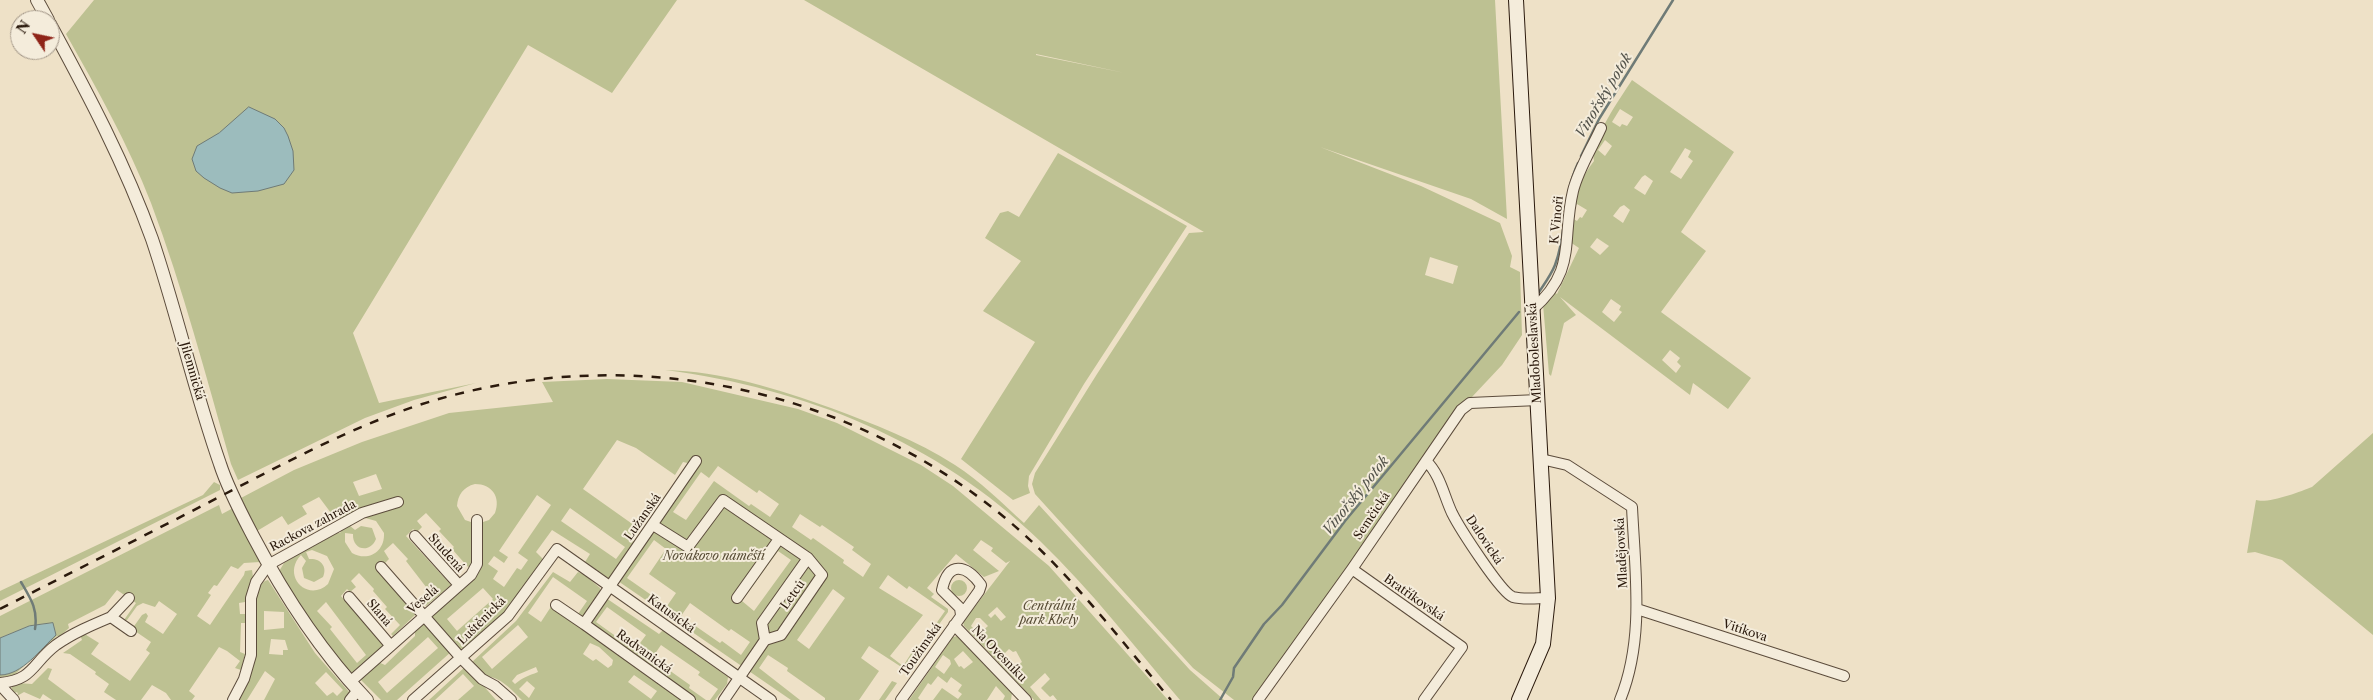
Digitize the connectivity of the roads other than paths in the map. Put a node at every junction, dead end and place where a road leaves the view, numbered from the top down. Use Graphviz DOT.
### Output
graph roads {
  1 [pos="1516,0"];
  2 [pos="60,42"];
  3 [pos="1601,128"];
  4 [pos="1532,310"];
  5 [pos="1538,400"];
  6 [pos="1541,459"];
  7 [pos="1426,461"];
  8 [pos="696,462"];
  9 [pos="398,502"];
  10 [pos="477,520"];
  11 [pos="653,525"];
  12 [pos="415,536"];
  13 [pos="779,539"];
  14 [pos="557,548"];
  15 [pos="808,558"];
  16 [pos="268,565"];
  17 [pos="381,567"];
  18 [pos="1352,569"];
  19 [pos="459,586"];
  20 [pos="611,586"];
  21 [pos="349,597"];
  22 [pos="128,598"];
  23 [pos="737,598"];
  24 [pos="1548,598"];
  25 [pos="556,604"];
  26 [pos="1637,609"];
  27 [pos="962,615"];
  28 [pos="111,617"];
  29 [pos="424,617"];
  30 [pos="584,624"];
  31 [pos="954,624"];
  32 [pos="131,631"];
  33 [pos="766,640"];
  34 [pos="390,645"];
  35 [pos="461,658"];
  36 [pos="1844,676"];
  37 [pos="739,678"];
  38 [pos="0,684"];
  39 [pos="353,691"];
  40 [pos="1021,698"];
  41 [pos="14,700"];
  42 [pos="233,700"];
  43 [pos="367,700"];
  44 [pos="413,700"];
  45 [pos="511,700"];
  46 [pos="690,700"];
  47 [pos="724,700"];
  48 [pos="771,700"];
  49 [pos="901,700"];
  50 [pos="1258,700"];
  51 [pos="1424,700"];
  52 [pos="1519,700"];
  53 [pos="1620,700"];
  1 -- 4 [label="main road, Mladoboleslavská"];
  2 -- 16 [label="street, Jilemnická"];
  3 -- 4 [label="street, K Vinoři"];
  4 -- 5 [label="main road, Mladoboleslavská"];
  5 -- 6 [label="main road, Mladoboleslavská"];
  5 -- 7 [label="street, Semčická"];
  6 -- 24 [label="main road, Mladoboleslavská"];
  6 -- 26 [label="street, Mladějovská"];
  7 -- 18 [label="street, Semčická"];
  7 -- 24 [label="street, Dalovická"];
  8 -- 11 [label="street, Lužanská"];
  9 -- 16 [label="street, Rackova zahrada"];
  10 -- 19 [label="street, Veselá"];
  11 -- 13 [label="street"];
  11 -- 20 [label="street, Lužanská"];
  12 -- 19 [label="street, Studená"];
  13 -- 15 [label="street, Letců"];
  13 -- 23 [label="street"];
  14 -- 20 [label="street, Katusická"];
  14 -- 35 [label="street, Luštěnická"];
  15 -- 33 [label="street, Letců"];
  15 -- 33 [label="street, Letců"];
  16 -- 39 [label="street, Jilemnická"];
  16 -- 42 [label="street"];
  17 -- 29 [label="street"];
  18 -- 50 [label="street, Semčická"];
  18 -- 51 [label="street, Bratříkovská"];
  19 -- 29 [label="street, Veselá"];
  20 -- 30 [label="street"];
  20 -- 37 [label="street, Katusická"];
  21 -- 34 [label="street, Slaná"];
  22 -- 28 [label="street"];
  24 -- 52 [label="main road, Mladoboleslavská"];
  25 -- 30 [label="street, Radvanická"];
  26 -- 36 [label="street, Vitíkova"];
  26 -- 53 [label="street, Mladějovská"];
  27 -- 27 [label="street, Toužimská"];
  27 -- 31 [label="street, Toužimská"];
  28 -- 32 [label="street"];
  28 -- 38 [label="street"];
  29 -- 34 [label="street, Veselá"];
  29 -- 35 [label="street"];
  30 -- 46 [label="street, Radvanická"];
  31 -- 40 [label="street, Na Ovesníku"];
  31 -- 49 [label="street, Toužimská"];
  33 -- 37 [label="street, Letců"];
  34 -- 39 [label="street, Veselá"];
  35 -- 44 [label="street, Luštěnická"];
  35 -- 45 [label="street"];
  37 -- 47 [label="street, Letců"];
  37 -- 48 [label="street, Katusická"];
  38 -- 41 [label="street"];
  39 -- 43 [label="street, Jilemnická"];
}
